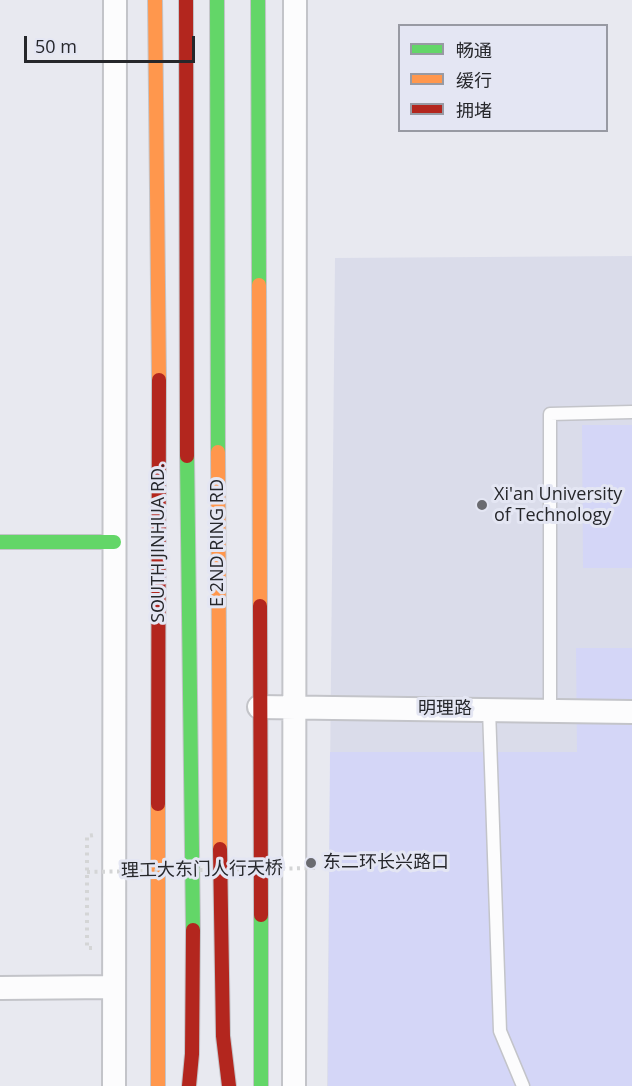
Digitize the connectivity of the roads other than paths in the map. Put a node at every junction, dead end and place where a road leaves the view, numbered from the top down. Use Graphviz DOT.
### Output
graph roads {
  1 [pos="115,0"];
  2 [pos="155,0"];
  3 [pos="186,0"];
  4 [pos="217,0"];
  5 [pos="258,0"];
  6 [pos="296,0"];
  7 [pos="632,412"];
  8 [pos="0,542"];
  9 [pos="114,542"];
  10 [pos="259,707"];
  11 [pos="295,708"];
  12 [pos="489,709"];
  13 [pos="550,710"];
  14 [pos="632,712"];
  15 [pos="114,987"];
  16 [pos="0,988"];
  17 [pos="114,1086"];
  18 [pos="158,1086"];
  19 [pos="189,1086"];
  20 [pos="229,1086"];
  21 [pos="261,1086"];
  22 [pos="294,1086"];
  23 [pos="523,1086"];
  1 -- 9 [label="street"];
  2 -- 18 [label="main road, SOUTH JINHUA RD."];
  3 -- 19 [label="main road, E 2ND RING RD"];
  4 -- 20 [label="main road, E 2ND RING RD"];
  5 -- 10 [label="main road"];
  6 -- 11 [label="street"];
  7 -- 13 [label="lane"];
  8 -- 9 [label="main road"];
  9 -- 15 [label="street"];
  10 -- 11 [label="street, 明理路"];
  10 -- 21 [label="main road"];
  11 -- 12 [label="street, 明理路"];
  11 -- 22 [label="street"];
  12 -- 13 [label="street, 明理路"];
  12 -- 23 [label="lane"];
  13 -- 14 [label="street, 明理路"];
  15 -- 16 [label="street"];
  15 -- 17 [label="street"];
}
